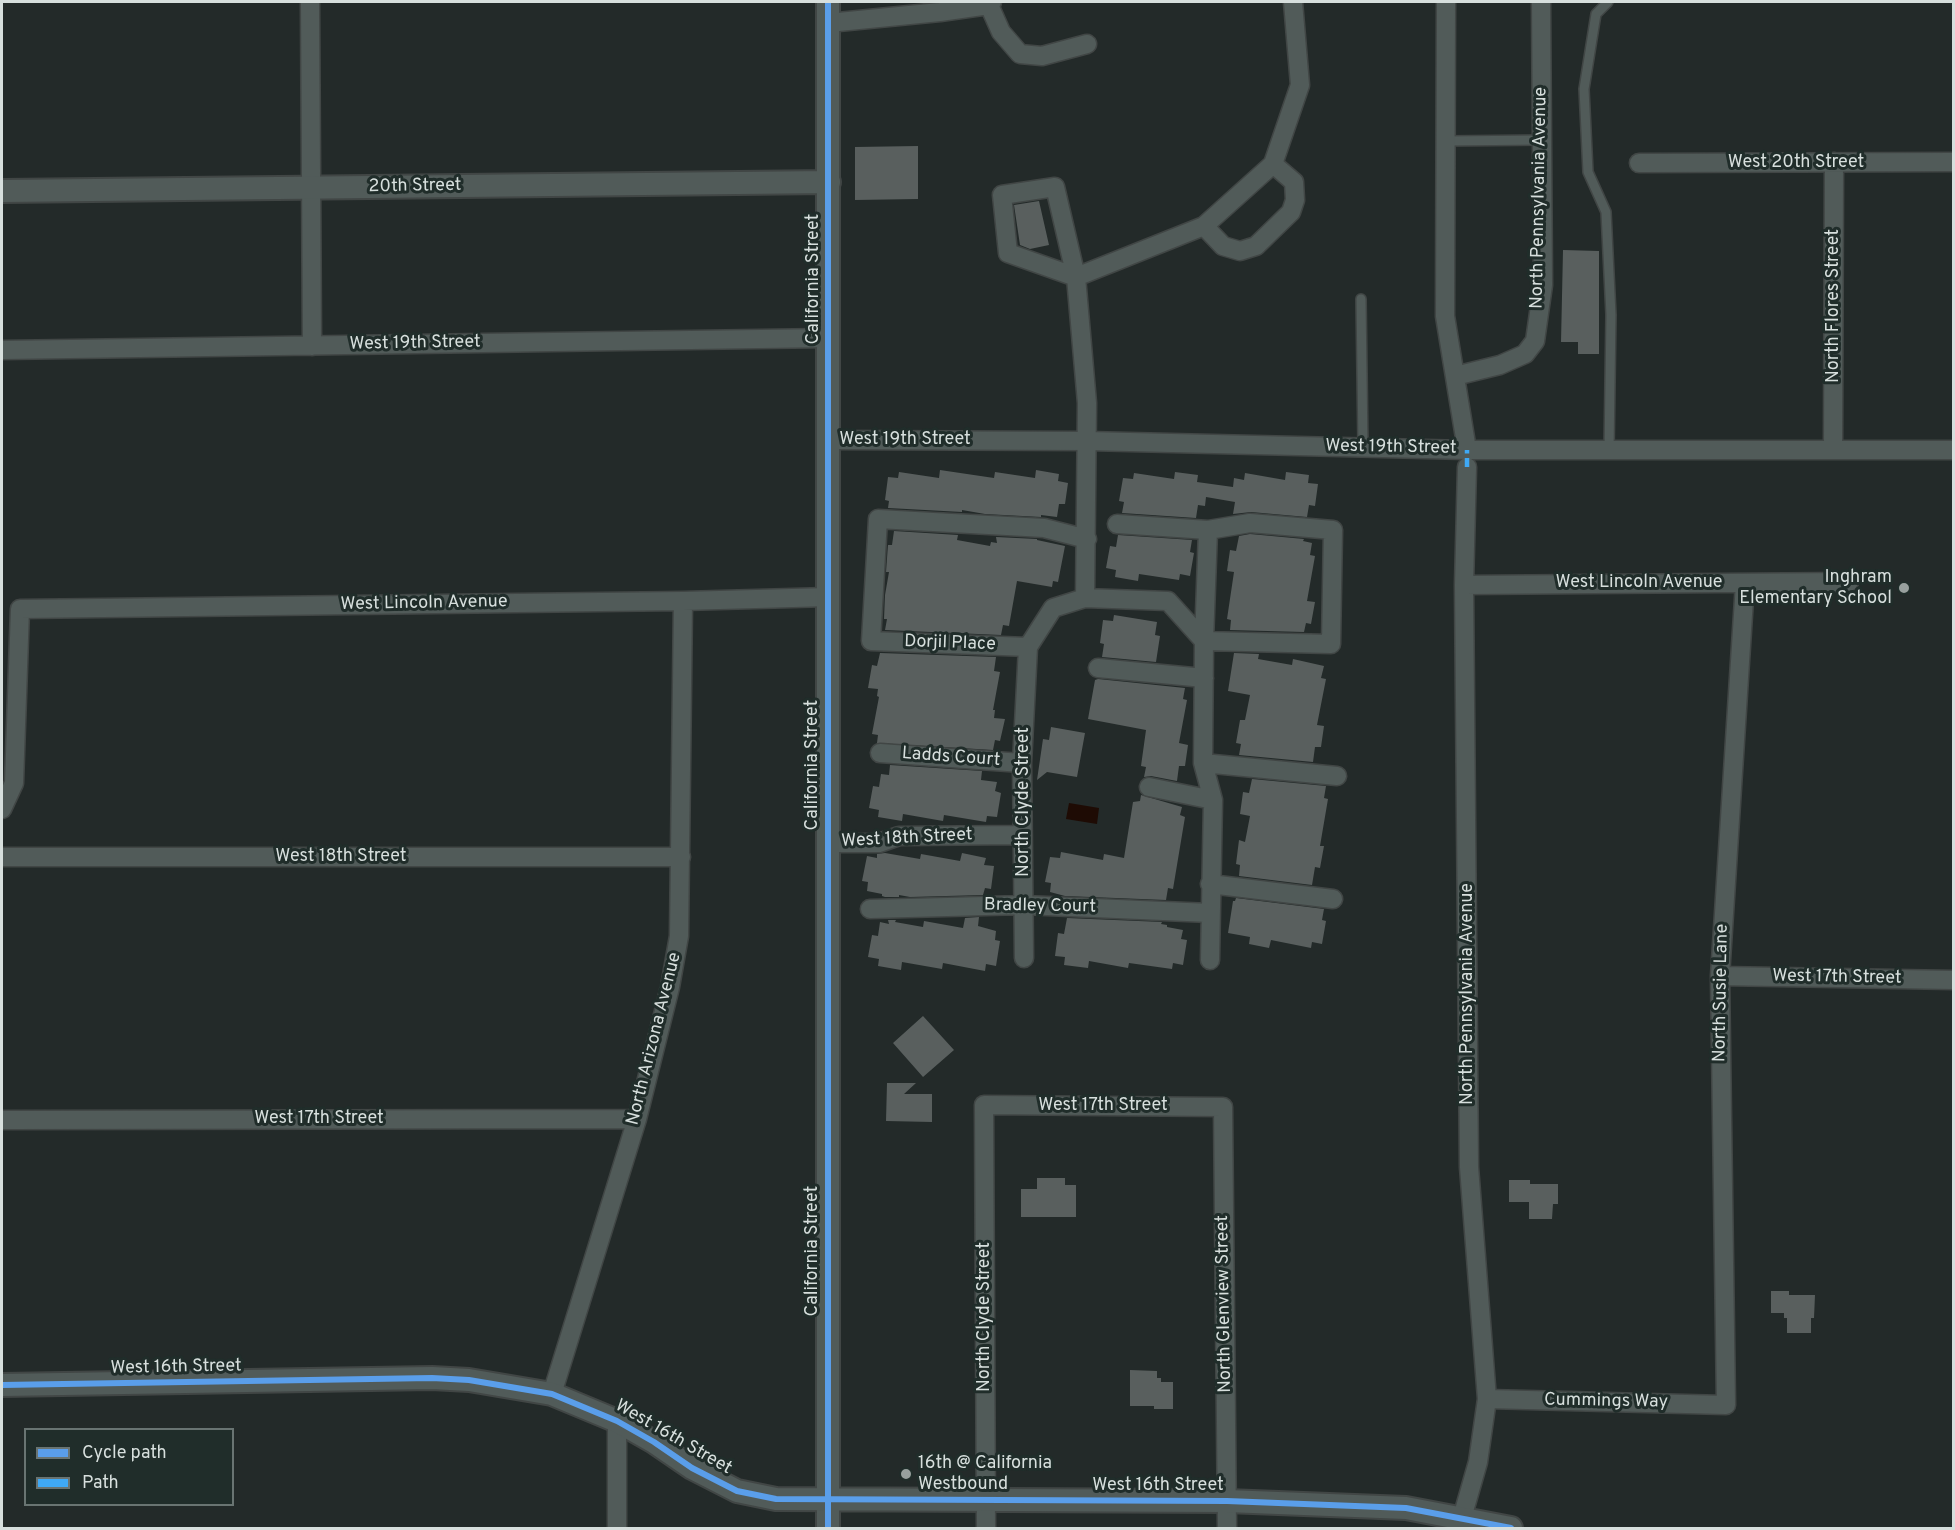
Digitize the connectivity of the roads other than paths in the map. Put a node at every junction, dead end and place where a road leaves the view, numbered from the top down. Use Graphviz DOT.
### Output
graph roads {
  1 [pos="310,2"];
  2 [pos="1293,2"];
  3 [pos="1446,2"];
  4 [pos="1542,2"];
  5 [pos="1608,2"];
  6 [pos="991,3"];
  7 [pos="828,12"];
  8 [pos="1087,44"];
  9 [pos="1542,140"];
  10 [pos="1446,141"];
  11 [pos="1834,162"];
  12 [pos="1953,162"];
  13 [pos="1639,163"];
  14 [pos="1273,165"];
  15 [pos="829,182"];
  16 [pos="310,189"];
  17 [pos="2,191"];
  18 [pos="1203,226"];
  19 [pos="1076,277"];
  20 [pos="1361,299"];
  21 [pos="828,338"];
  22 [pos="312,346"];
  23 [pos="2,350"];
  24 [pos="1455,376"];
  25 [pos="828,440"];
  26 [pos="1087,441"];
  27 [pos="1363,448"];
  28 [pos="1833,449"];
  29 [pos="1609,450"];
  30 [pos="1953,450"];
  31 [pos="1467,458"];
  32 [pos="1117,524"];
  33 [pos="1208,530"];
  34 [pos="1087,539"];
  35 [pos="1850,582"];
  36 [pos="1745,583"];
  37 [pos="1464,585"];
  38 [pos="829,597"];
  39 [pos="1085,598"];
  40 [pos="683,601"];
  41 [pos="1204,641"];
  42 [pos="1028,646"];
  43 [pos="1098,668"];
  44 [pos="1204,678"];
  45 [pos="880,753"];
  46 [pos="1022,763"];
  47 [pos="1203,763"];
  48 [pos="1337,776"];
  49 [pos="1149,787"];
  50 [pos="1213,800"];
  51 [pos="2,809"];
  52 [pos="1022,835"];
  53 [pos="828,843"];
  54 [pos="2,857"];
  55 [pos="681,857"];
  56 [pos="1210,884"];
  57 [pos="1333,899"];
  58 [pos="1024,905"];
  59 [pos="870,909"];
  60 [pos="1209,913"];
  61 [pos="1024,958"];
  62 [pos="1209,960"];
  63 [pos="1720,976"];
  64 [pos="1953,980"];
  65 [pos="984,1106"];
  66 [pos="1223,1107"];
  67 [pos="637,1119"];
  68 [pos="2,1120"];
  69 [pos="2,1385"];
  70 [pos="552,1394"];
  71 [pos="1487,1399"];
  72 [pos="1726,1405"];
  73 [pos="617,1421"];
  74 [pos="828,1501"];
  75 [pos="986,1501"];
  76 [pos="1227,1501"];
  77 [pos="1462,1518"];
  78 [pos="617,1528"];
  79 [pos="828,1528"];
  80 [pos="986,1528"];
  81 [pos="1227,1528"];
  82 [pos="1511,1528"];
  1 -- 16 [label="street"];
  2 -- 14 [label="street"];
  3 -- 10 [label="street, North Pennsylvania Avenue"];
  4 -- 9 [label="street, North Pennsylvania Avenue"];
  5 -- 29 [label="lane"];
  6 -- 7 [label="street"];
  6 -- 8 [label="street"];
  7 -- 15 [label="street, California Street"];
  9 -- 10 [label="lane"];
  9 -- 24 [label="street, North Pennsylvania Avenue"];
  10 -- 24 [label="street, North Pennsylvania Avenue"];
  11 -- 12 [label="street, West 20th Street"];
  11 -- 13 [label="street, West 20th Street"];
  11 -- 28 [label="street, North Flores Street"];
  14 -- 18 [label="street"];
  14 -- 18 [label="street"];
  15 -- 16 [label="street, 20th Street"];
  15 -- 21 [label="street, California Street"];
  16 -- 17 [label="street, 20th Street"];
  16 -- 22 [label="street"];
  18 -- 19 [label="street"];
  19 -- 19 [label="street"];
  19 -- 26 [label="street"];
  20 -- 27 [label="lane"];
  21 -- 22 [label="street, West 19th Street"];
  21 -- 25 [label="street, California Street"];
  22 -- 23 [label="street, West 19th Street"];
  24 -- 31 [label="street, North Pennsylvania Avenue"];
  25 -- 26 [label="street, West 19th Street"];
  25 -- 38 [label="street, California Street"];
  26 -- 27 [label="street, West 19th Street"];
  26 -- 34 [label="street"];
  27 -- 31 [label="street, West 19th Street"];
  28 -- 29 [label="street, West 19th Street"];
  28 -- 30 [label="street, West 19th Street"];
  29 -- 31 [label="street, West 19th Street"];
  31 -- 37 [label="street, North Pennsylvania Avenue"];
  32 -- 33 [label="street"];
  33 -- 41 [label="street"];
  33 -- 41 [label="street"];
  34 -- 39 [label="street"];
  34 -- 42 [label="street, Dorjil Place"];
  35 -- 36 [label="street, West Lincoln Avenue"];
  36 -- 37 [label="street, West Lincoln Avenue"];
  36 -- 63 [label="street, North Susie Lane"];
  37 -- 71 [label="street, North Pennsylvania Avenue"];
  38 -- 40 [label="street, West Lincoln Avenue"];
  38 -- 53 [label="street, California Street"];
  39 -- 41 [label="street"];
  39 -- 42 [label="street"];
  40 -- 51 [label="street, West Lincoln Avenue"];
  40 -- 55 [label="street, North Arizona Avenue"];
  41 -- 44 [label="street"];
  42 -- 46 [label="street, North Clyde Street"];
  43 -- 44 [label="street"];
  44 -- 47 [label="street"];
  45 -- 46 [label="street, Ladds Court"];
  46 -- 52 [label="street, North Clyde Street"];
  47 -- 48 [label="street"];
  47 -- 50 [label="street"];
  49 -- 50 [label="street"];
  50 -- 56 [label="street"];
  52 -- 53 [label="street, West 18th Street"];
  52 -- 58 [label="street, North Clyde Street"];
  53 -- 74 [label="street, California Street"];
  54 -- 55 [label="street, West 18th Street"];
  55 -- 67 [label="street, North Arizona Avenue"];
  56 -- 57 [label="street"];
  56 -- 60 [label="street"];
  58 -- 59 [label="street, Bradley Court"];
  58 -- 60 [label="street, Bradley Court"];
  58 -- 61 [label="street, North Clyde Street"];
  60 -- 62 [label="street"];
  63 -- 64 [label="street, West 17th Street"];
  63 -- 72 [label="street, North Susie Lane"];
  65 -- 66 [label="street, West 17th Street"];
  65 -- 75 [label="street, North Clyde Street"];
  66 -- 76 [label="street, North Glenview Street"];
  67 -- 68 [label="street, West 17th Street"];
  67 -- 70 [label="street, North Arizona Avenue"];
  69 -- 70 [label="street, West 16th Street"];
  70 -- 73 [label="street, West 16th Street"];
  71 -- 72 [label="street, Cummings Way"];
  71 -- 77 [label="street, North Pennsylvania Avenue"];
  73 -- 74 [label="street, West 16th Street"];
  73 -- 78 [label="street"];
  74 -- 75 [label="street, West 16th Street"];
  74 -- 79 [label="street, California Street"];
  75 -- 76 [label="street, West 16th Street"];
  75 -- 80 [label="street, North Clyde Street"];
  76 -- 77 [label="street, West 16th Street"];
  76 -- 81 [label="street, North Glenview Street"];
  77 -- 82 [label="street, West 16th Street"];
}
